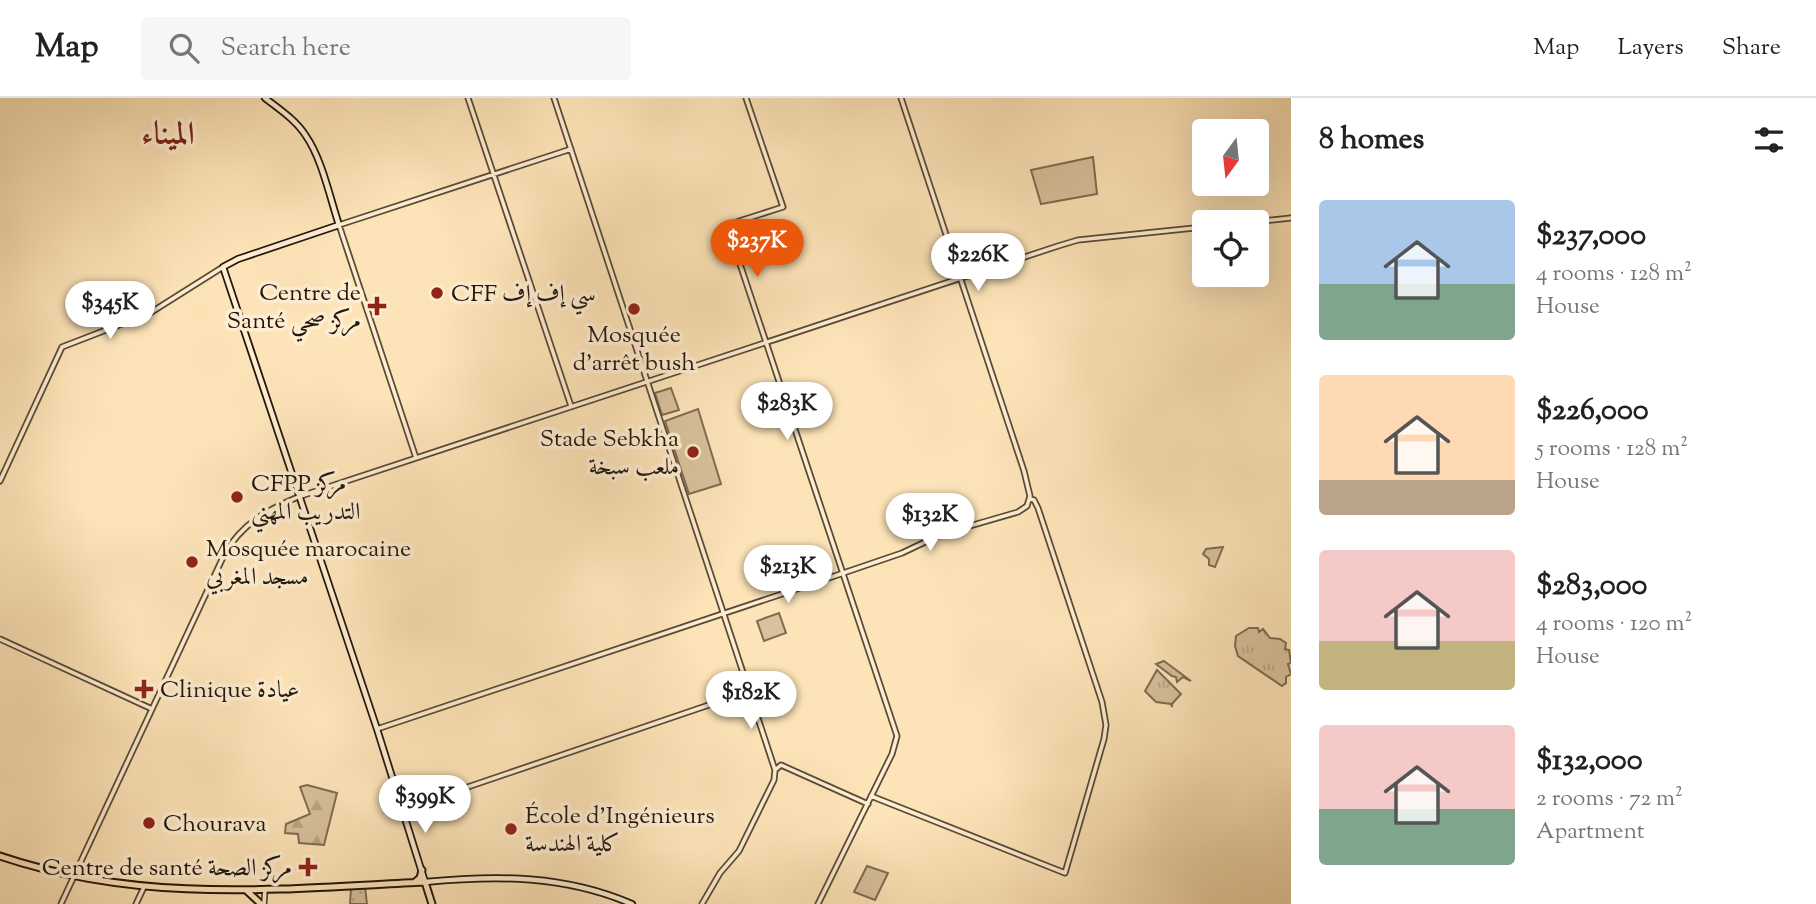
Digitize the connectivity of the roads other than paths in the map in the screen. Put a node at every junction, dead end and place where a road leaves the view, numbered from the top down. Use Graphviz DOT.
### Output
graph roads {
  1 [pos="265,98"];
  2 [pos="468,98"];
  3 [pos="554,98"];
  4 [pos="746,98"];
  5 [pos="901,98"];
  6 [pos="571,149"];
  7 [pos="493,175"];
  8 [pos="1291,218"];
  9 [pos="1269,220"];
  10 [pos="339,225"];
  11 [pos="1192,228"];
  12 [pos="223,267"];
  13 [pos="960,278"];
  14 [pos="766,341"];
  15 [pos="648,381"];
  16 [pos="571,406"];
  17 [pos="416,458"];
  18 [pos="0,481"];
  19 [pos="298,497"];
  20 [pos="1030,499"];
  21 [pos="844,573"];
  22 [pos="725,613"];
  23 [pos="0,639"];
  24 [pos="751,691"];
  25 [pos="152,709"];
  26 [pos="377,729"];
  27 [pos="774,763"];
  28 [pos="780,765"];
  29 [pos="775,770"];
  30 [pos="872,796"];
  31 [pos="868,804"];
  32 [pos="403,809"];
  33 [pos="0,857"];
  34 [pos="422,870"];
  35 [pos="74,876"];
  36 [pos="442,880"];
  37 [pos="415,882"];
  38 [pos="425,882"];
  39 [pos="144,888"];
  40 [pos="265,890"];
  41 [pos="247,892"];
  42 [pos="430,895"];
  43 [pos="138,903"];
  44 [pos="61,904"];
  45 [pos="262,904"];
  46 [pos="432,904"];
  47 [pos="632,904"];
  48 [pos="702,904"];
  49 [pos="817,904"];
  1 -- 10 [label="main road"];
  2 -- 7 [label="street"];
  3 -- 6 [label="street"];
  4 -- 14 [label="street"];
  5 -- 13 [label="street"];
  6 -- 7 [label="street"];
  6 -- 15 [label="street"];
  7 -- 10 [label="street"];
  7 -- 16 [label="street"];
  8 -- 9 [label="street"];
  10 -- 12 [label="main road"];
  10 -- 17 [label="street"];
  11 -- 13 [label="street"];
  12 -- 18 [label="street"];
  12 -- 19 [label="main road"];
  13 -- 14 [label="street"];
  13 -- 20 [label="street"];
  14 -- 15 [label="street"];
  14 -- 21 [label="street"];
  15 -- 16 [label="street"];
  15 -- 22 [label="street"];
  16 -- 17 [label="street"];
  17 -- 19 [label="street"];
  19 -- 25 [label="street"];
  19 -- 26 [label="main road"];
  20 -- 21 [label="street"];
  20 -- 30 [label="street"];
  21 -- 22 [label="street"];
  21 -- 30 [label="street"];
  22 -- 24 [label="street"];
  22 -- 26 [label="street"];
  23 -- 25 [label="street"];
  24 -- 27 [label="street"];
  24 -- 32 [label="street"];
  25 -- 35 [label="street"];
  26 -- 32 [label="main road"];
  27 -- 28 [label="street"];
  27 -- 29 [label="street"];
  28 -- 29 [label="street"];
  28 -- 31 [label="street"];
  29 -- 48 [label="street"];
  30 -- 31 [label="street"];
  31 -- 49 [label="street"];
  32 -- 34 [label="main road"];
  33 -- 35 [label="highway"];
  34 -- 36 [label="main road"];
  34 -- 37 [label="highway"];
  34 -- 38 [label="main road"];
  35 -- 39 [label="highway"];
  35 -- 44 [label="street"];
  36 -- 38 [label="main road"];
  36 -- 42 [label="main road"];
  36 -- 47 [label="main road"];
  37 -- 38 [label="highway"];
  37 -- 40 [label="highway"];
  37 -- 42 [label="highway"];
  38 -- 42 [label="highway"];
  39 -- 41 [label="highway"];
  39 -- 43 [label="street"];
  40 -- 41 [label="highway"];
  40 -- 45 [label="street"];
  41 -- 45 [label="highway"];
  42 -- 46 [label="highway"];
}
